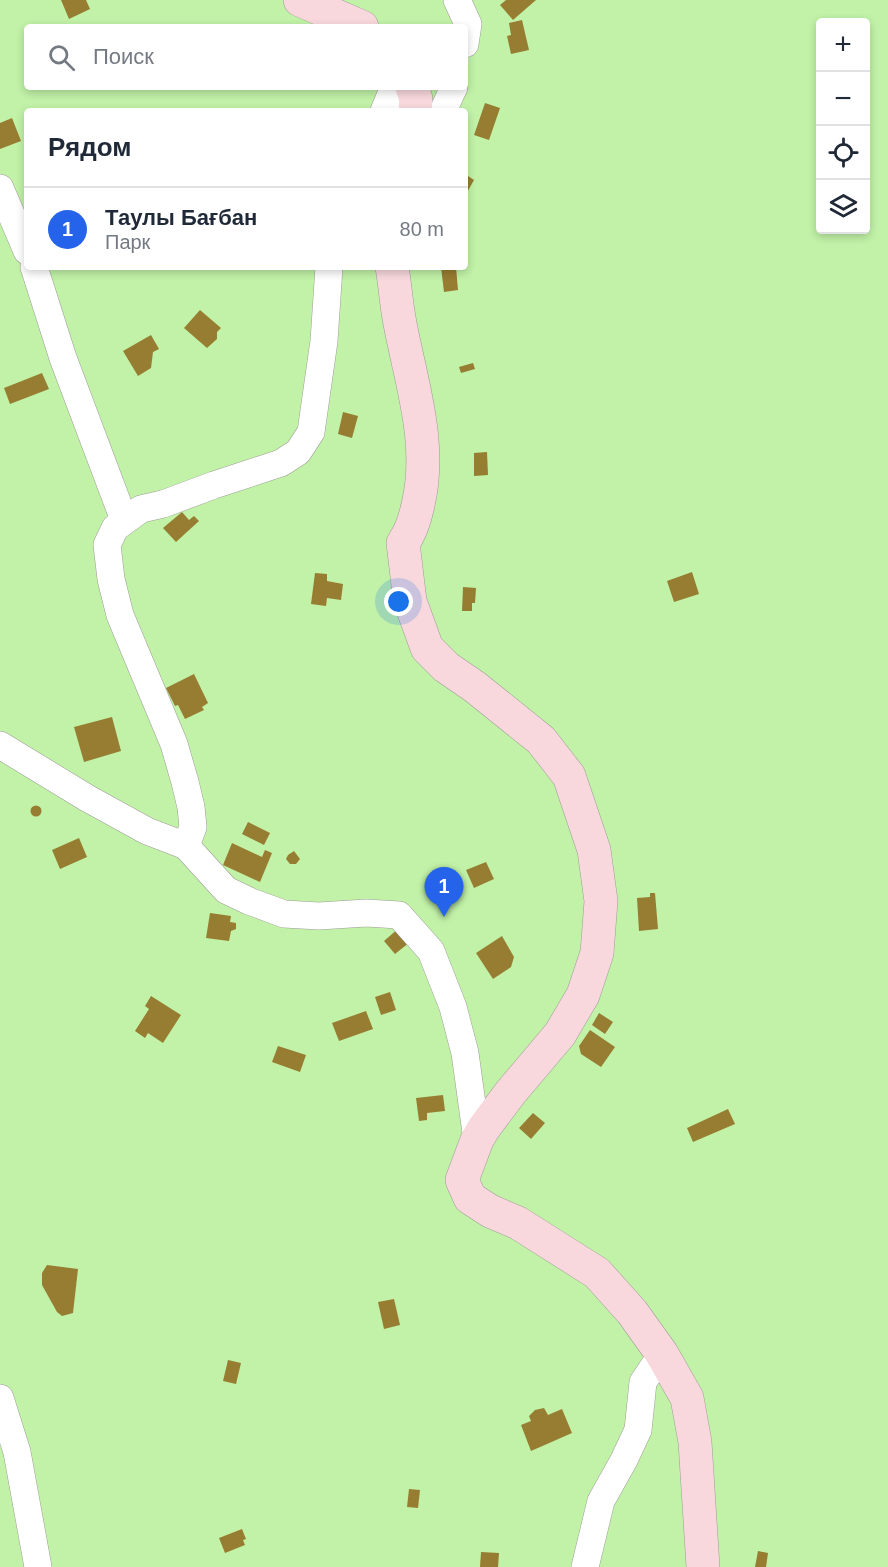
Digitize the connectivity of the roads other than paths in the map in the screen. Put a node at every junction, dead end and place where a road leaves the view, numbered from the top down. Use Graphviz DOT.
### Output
graph roads {
  1 [pos="300,0"];
  2 [pos="457,0"];
  3 [pos="356,24"];
  4 [pos="468,24"];
  5 [pos="393,90"];
  6 [pos="413,90"];
  7 [pos="453,90"];
  8 [pos="385,108"];
  9 [pos="415,108"];
  10 [pos="444,108"];
  11 [pos="0,188"];
  12 [pos="24,244"];
  13 [pos="35,270"];
  14 [pos="329,270"];
  15 [pos="392,270"];
  16 [pos="124,520"];
  17 [pos="0,745"];
  18 [pos="186,846"];
  19 [pos="477,1140"];
  20 [pos="662,1354"];
  21 [pos="0,1398"];
  22 [pos="38,1567"];
  23 [pos="585,1567"];
  24 [pos="703,1567"];
  1 -- 3 [label="street"];
  2 -- 4 [label="street"];
  5 -- 8 [label="street"];
  6 -- 9 [label="street"];
  7 -- 10 [label="street"];
  11 -- 12 [label="street"];
  13 -- 16 [label="street"];
  14 -- 16 [label="street"];
  15 -- 19 [label="street"];
  16 -- 18 [label="street"];
  17 -- 18 [label="street"];
  18 -- 19 [label="street"];
  19 -- 20 [label="street"];
  20 -- 23 [label="street"];
  20 -- 24 [label="street"];
  21 -- 22 [label="street"];
}
